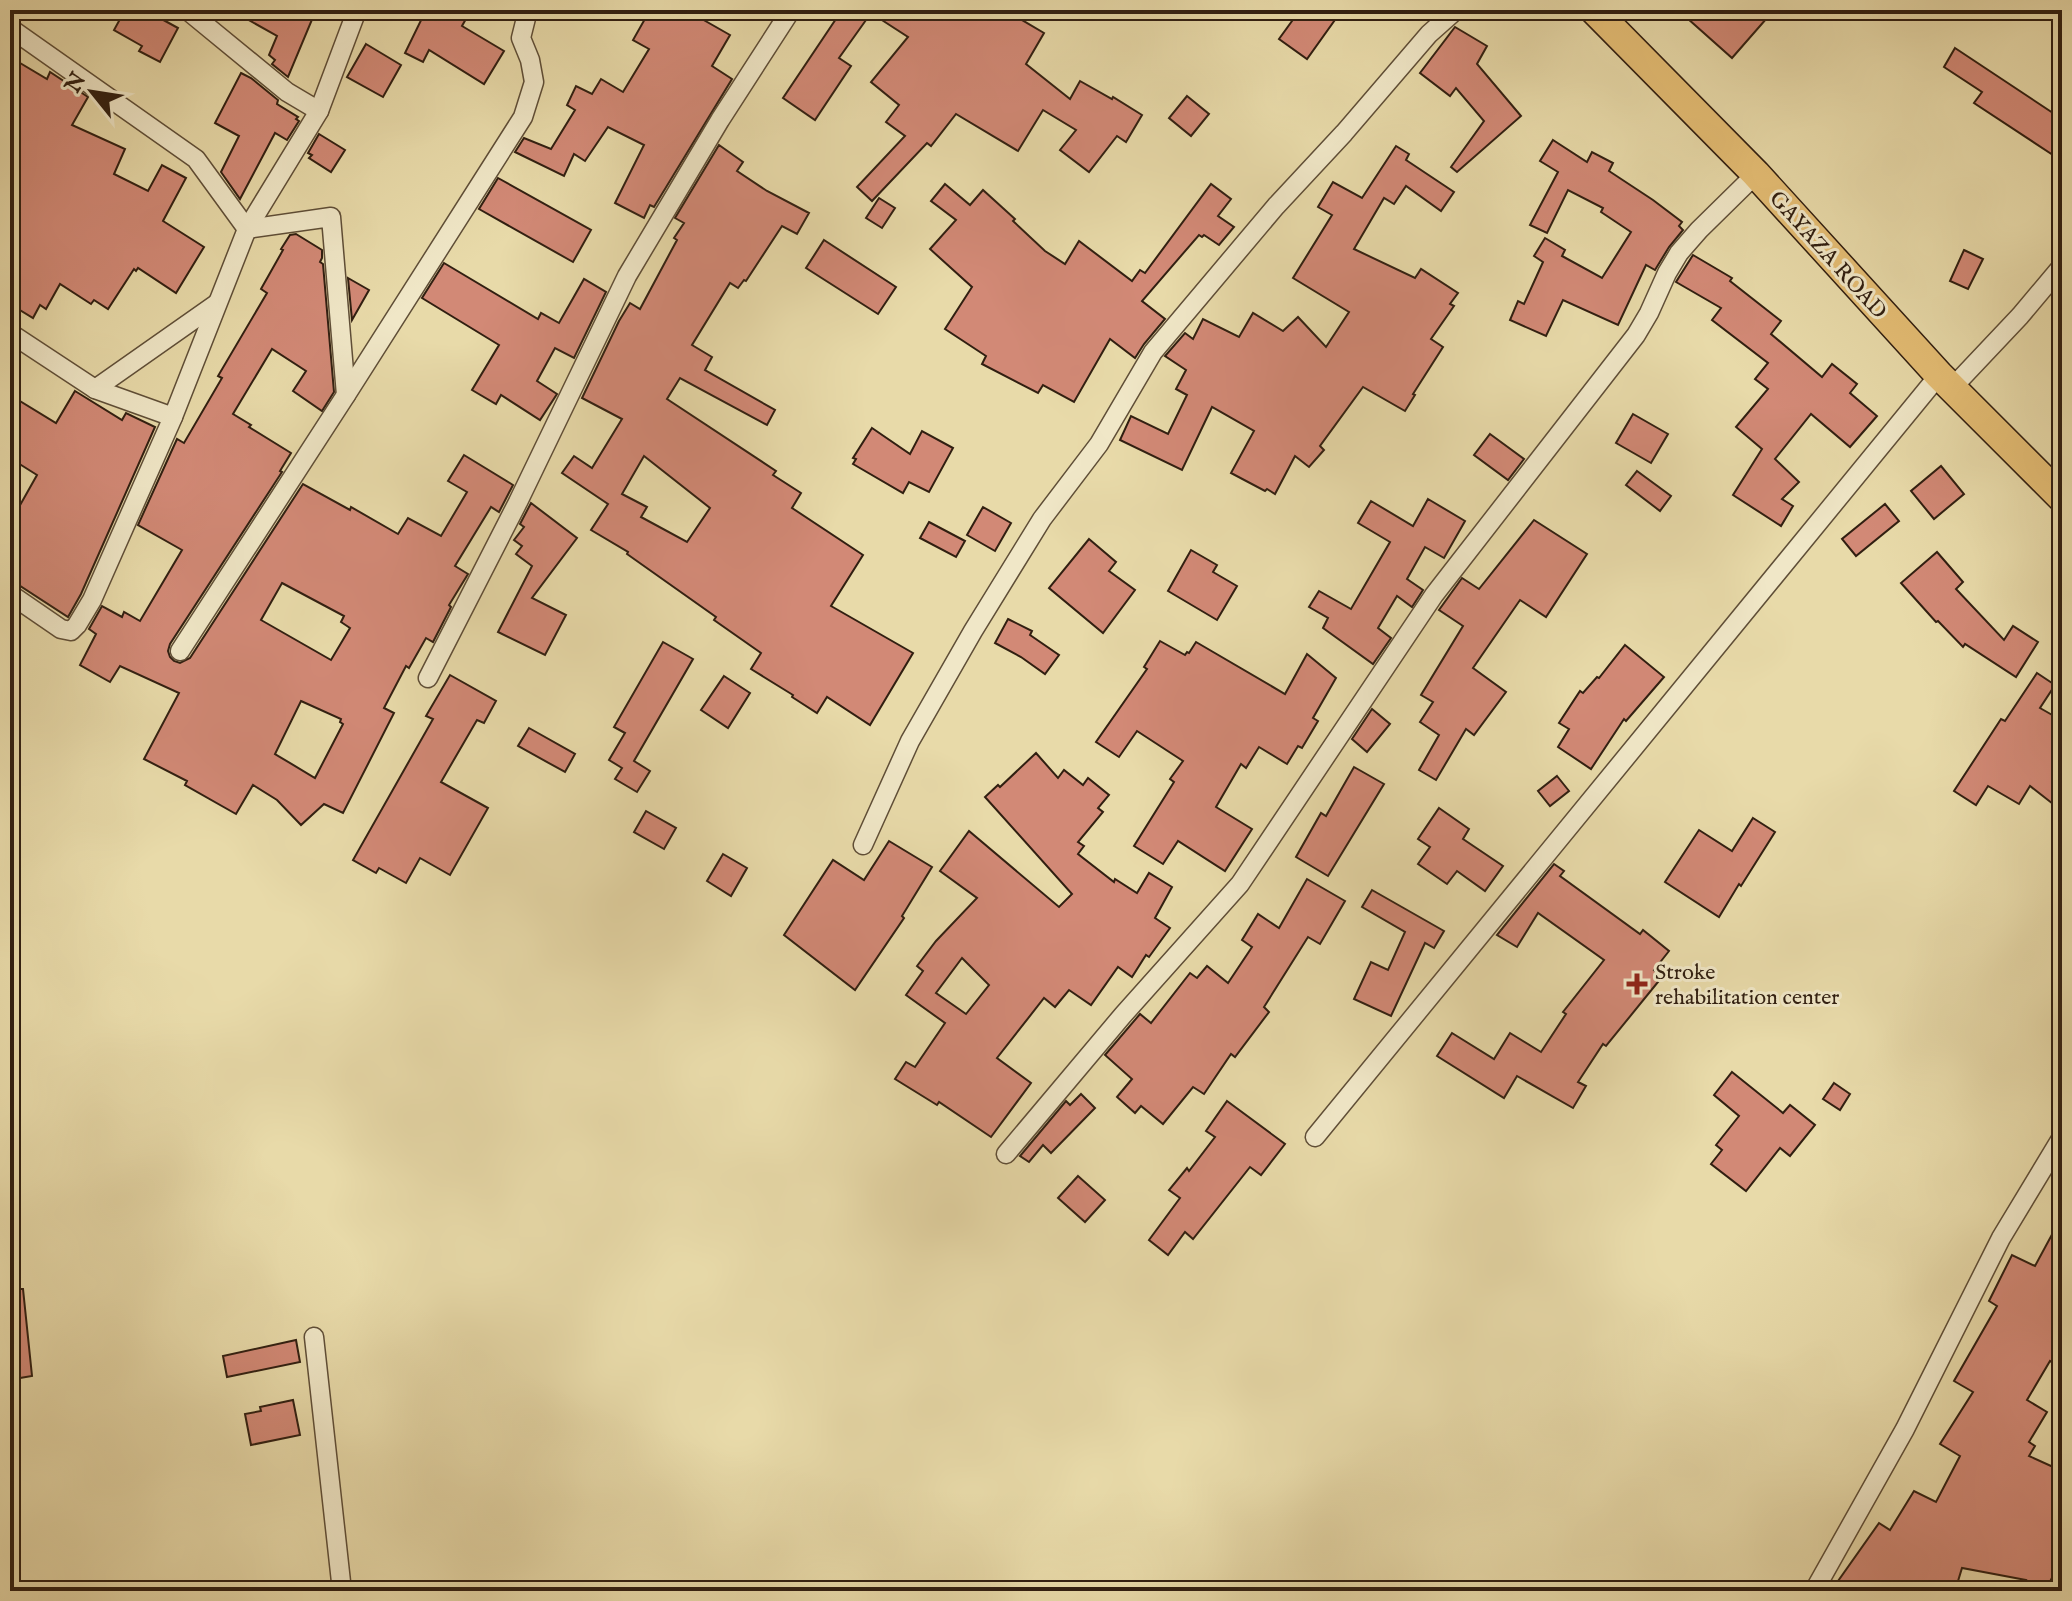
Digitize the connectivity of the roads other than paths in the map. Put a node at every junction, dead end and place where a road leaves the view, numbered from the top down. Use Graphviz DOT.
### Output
graph roads {
  1 [pos="187,10"];
  2 [pos="357,10"];
  3 [pos="528,10"];
  4 [pos="791,10"];
  5 [pos="1456,10"];
  6 [pos="1605,14"];
  7 [pos="10,28"];
  8 [pos="319,111"];
  9 [pos="1756,174"];
  10 [pos="247,229"];
  11 [pos="2062,266"];
  12 [pos="216,304"];
  13 [pos="10,333"];
  14 [pos="1946,381"];
  15 [pos="95,389"];
  16 [pos="346,395"];
  17 [pos="173,417"];
  18 [pos="2062,498"];
  19 [pos="10,594"];
  20 [pos="180,651"];
  21 [pos="428,678"];
  22 [pos="863,845"];
  23 [pos="1315,1137"];
  24 [pos="2062,1137"];
  25 [pos="1006,1154"];
  26 [pos="314,1337"];
  27 [pos="342,1591"];
  28 [pos="1814,1591"];
  1 -- 8 [label="street"];
  2 -- 8 [label="street"];
  3 -- 16 [label="street"];
  4 -- 21 [label="street"];
  5 -- 22 [label="street"];
  6 -- 9 [label="main road, GAYAZA ROAD"];
  7 -- 10 [label="street"];
  8 -- 10 [label="street"];
  9 -- 14 [label="main road, GAYAZA ROAD"];
  9 -- 25 [label="street"];
  10 -- 12 [label="street"];
  10 -- 16 [label="street"];
  11 -- 14 [label="street"];
  12 -- 15 [label="street"];
  12 -- 17 [label="street"];
  13 -- 15 [label="street"];
  14 -- 18 [label="main road, GAYAZA ROAD"];
  14 -- 23 [label="street"];
  15 -- 17 [label="street"];
  16 -- 20 [label="street"];
  17 -- 19 [label="street"];
  24 -- 28 [label="street"];
  26 -- 27 [label="street"];
}
